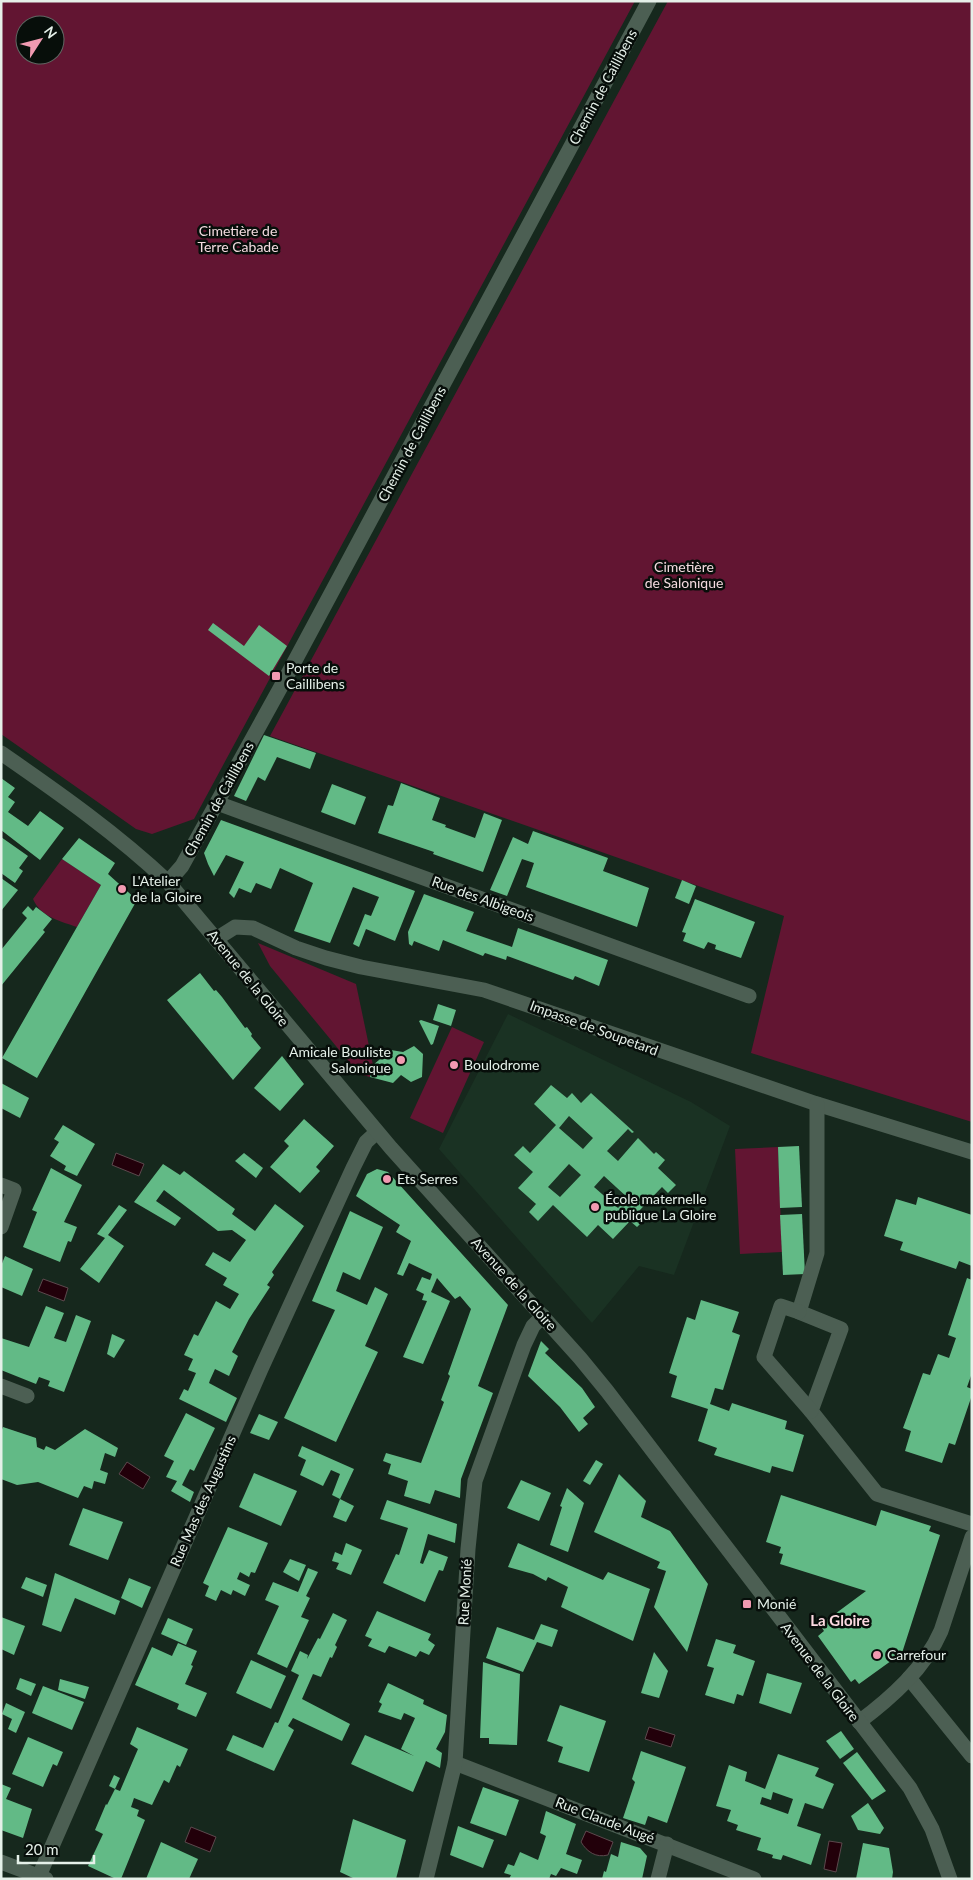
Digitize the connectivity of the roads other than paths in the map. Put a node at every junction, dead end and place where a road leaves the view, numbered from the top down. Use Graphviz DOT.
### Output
graph roads {
  1 [pos="649,1"];
  2 [pos="1,753"];
  3 [pos="217,803"];
  4 [pos="168,882"];
  5 [pos="216,939"];
  6 [pos="749,996"];
  7 [pos="817,1104"];
  8 [pos="377,1132"];
  9 [pos="972,1152"];
  10 [pos="1,1185"];
  11 [pos="1,1227"];
  12 [pos="799,1312"];
  13 [pos="543,1316"];
  14 [pos="1,1386"];
  15 [pos="27,1396"];
  16 [pos="812,1411"];
  17 [pos="972,1524"];
  18 [pos="972,1537"];
  19 [pos="908,1678"];
  20 [pos="859,1722"];
  21 [pos="972,1756"];
  22 [pos="455,1763"];
  23 [pos="667,1844"];
  24 [pos="1,1862"];
  25 [pos="42,1877"];
  26 [pos="426,1879"];
  27 [pos="658,1879"];
  28 [pos="754,1879"];
  29 [pos="950,1879"];
  1 -- 3 [label="street, Chemin de Caillibens"];
  2 -- 4 [label="street, Avenue de la Gloire"];
  3 -- 4 [label="street, Chemin de Caillibens"];
  3 -- 6 [label="street, Rue des Albigeois"];
  4 -- 5 [label="street, Avenue de la Gloire"];
  5 -- 7 [label="street, Impasse de Soupetard"];
  5 -- 8 [label="street, Avenue de la Gloire"];
  7 -- 9 [label="street, Impasse de Soupetard"];
  7 -- 12 [label="street"];
  8 -- 13 [label="street, Avenue de la Gloire"];
  8 -- 25 [label="street, Rue Mas des Augustins"];
  10 -- 11 [label="street"];
  12 -- 16 [label="street"];
  12 -- 16 [label="street"];
  13 -- 20 [label="street, Avenue de la Gloire"];
  13 -- 22 [label="street, Rue Monié"];
  14 -- 15 [label="street"];
  16 -- 17 [label="street"];
  18 -- 19 [label="street"];
  19 -- 20 [label="street"];
  19 -- 21 [label="street"];
  20 -- 29 [label="street, Avenue de la Gloire"];
  22 -- 23 [label="street, Rue Claude Augé"];
  22 -- 26 [label="street, Rue Monié"];
  23 -- 27 [label="street"];
  23 -- 28 [label="street, Rue Claude Augé"];
  24 -- 25 [label="street"];
}
